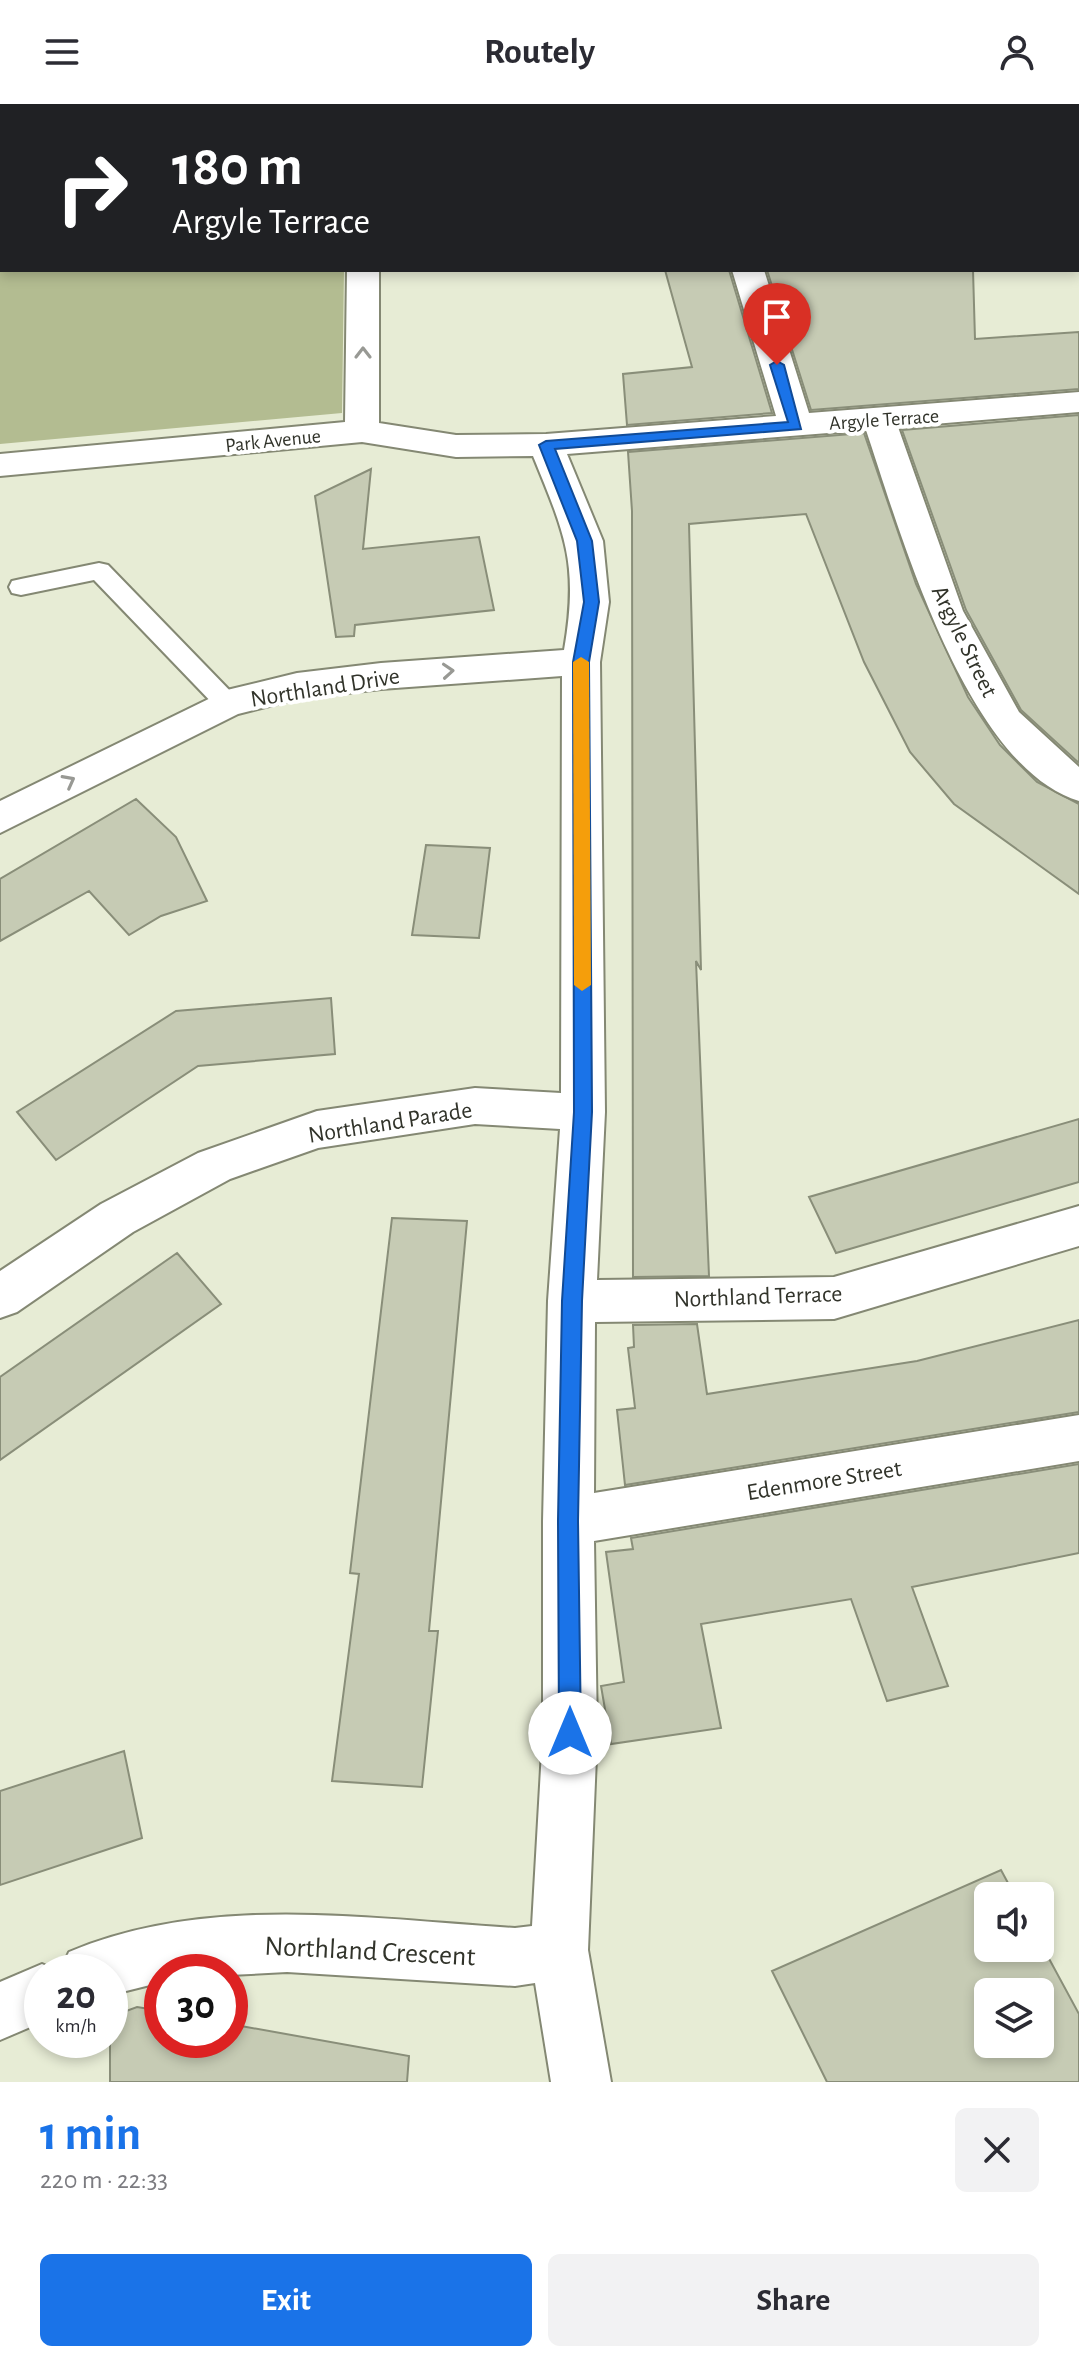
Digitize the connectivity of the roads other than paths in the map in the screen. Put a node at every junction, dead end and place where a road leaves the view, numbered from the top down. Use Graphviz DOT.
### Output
graph roads {
  1 [pos="363,272"];
  2 [pos="749,272"];
  3 [pos="1079,402"];
  4 [pos="879,420"];
  5 [pos="796,426"];
  6 [pos="362,431"];
  7 [pos="546,445"];
  8 [pos="0,465"];
  9 [pos="21,587"];
  10 [pos="581,662"];
  11 [pos="227,703"];
  12 [pos="1079,787"];
  13 [pos="0,818"];
  14 [pos="583,1112"];
  15 [pos="1079,1226"];
  16 [pos="0,1297"];
  17 [pos="572,1301"];
  18 [pos="1079,1438"];
  19 [pos="568,1521"];
  20 [pos="559,1950"];
  21 [pos="128,1962"];
  22 [pos="24,2001"];
  23 [pos="0,2011"];
  24 [pos="581,2082"];
  6 -- 1 [label="street, one-way"];
  2 -- 5 [label="street"];
  3 -- 4 [label="street, Argyle Terrace"];
  4 -- 5 [label="street, Argyle Terrace"];
  4 -- 12 [label="street, Argyle Street"];
  5 -- 7 [label="street, Argyle Terrace"];
  6 -- 7 [label="street, Park Avenue"];
  6 -- 8 [label="street, Park Avenue"];
  7 -- 10 [label="street"];
  9 -- 11 [label="lane"];
  11 -- 10 [label="street, Northland Drive, one-way"];
  10 -- 14 [label="street"];
  13 -- 11 [label="street, Northland Drive, one-way"];
  14 -- 16 [label="street, Northland Parade"];
  14 -- 17 [label="street"];
  15 -- 17 [label="street, Northland Terrace"];
  17 -- 19 [label="street"];
  18 -- 19 [label="street, Edenmore Street"];
  19 -- 20 [label="street"];
  20 -- 21 [label="street, Northland Crescent"];
  20 -- 24 [label="street"];
  22 -- 23 [label="street"];
}
